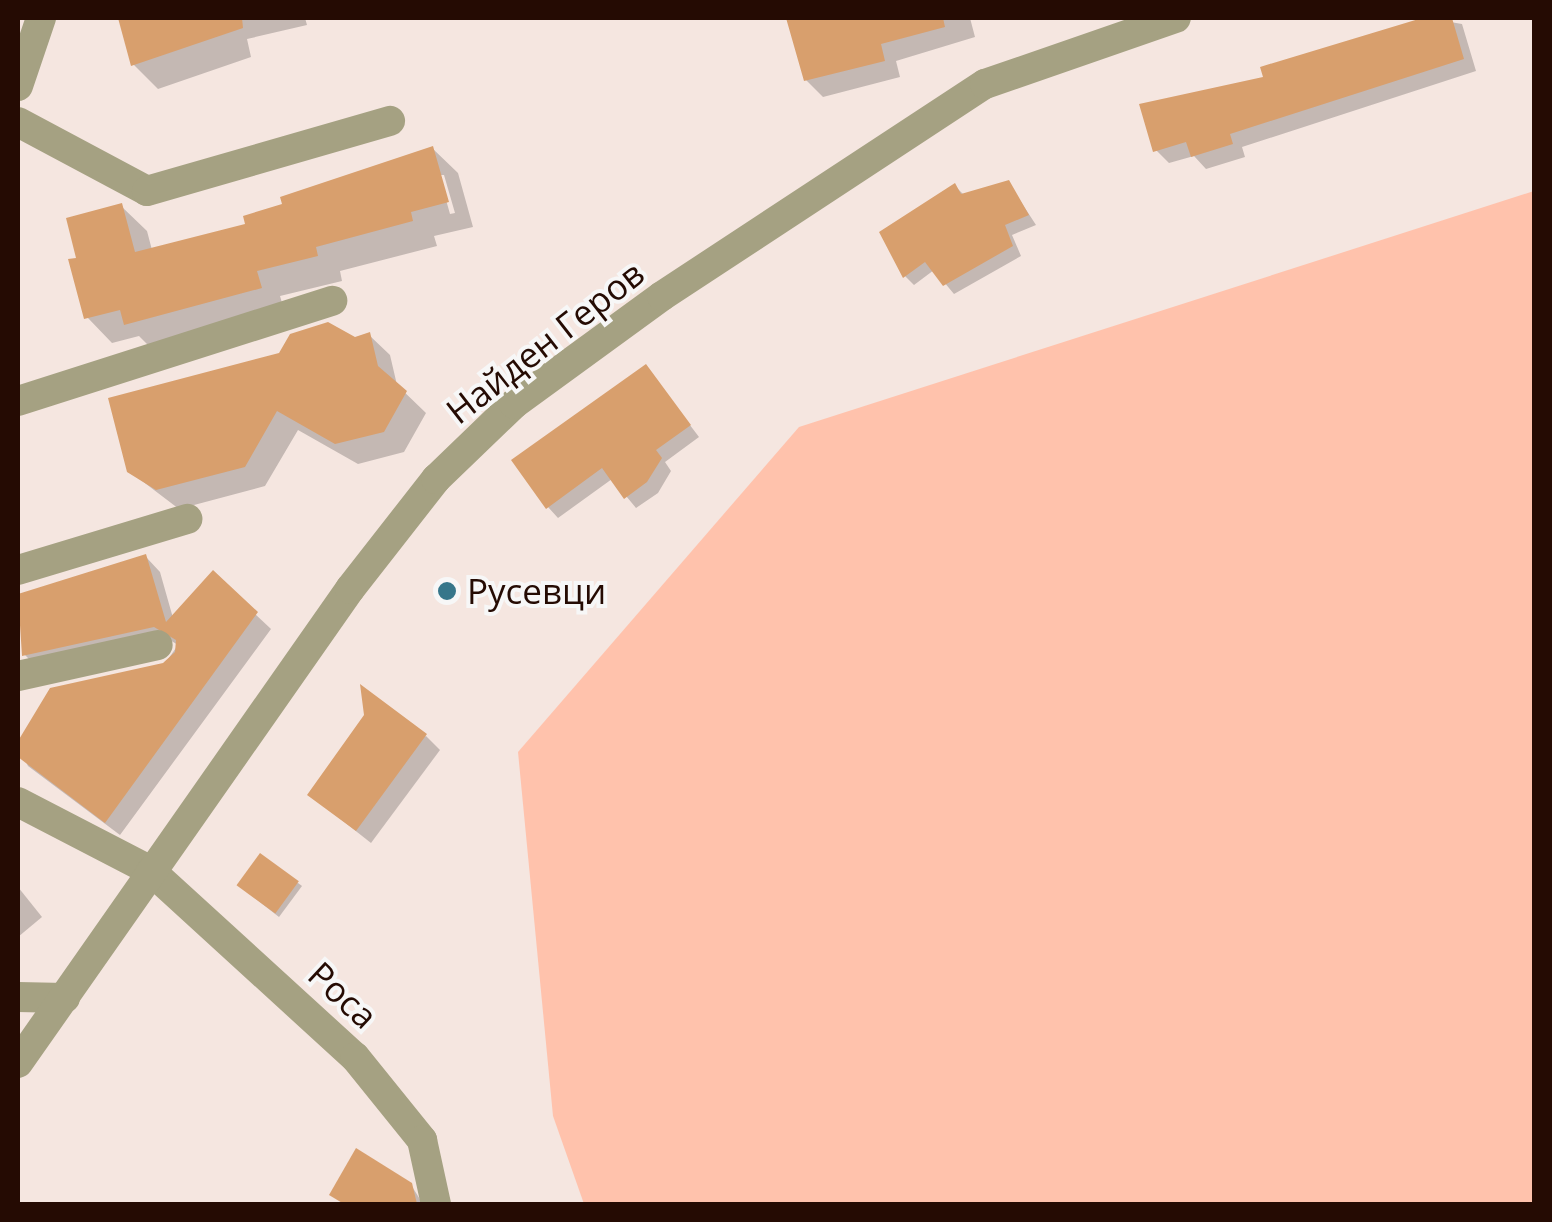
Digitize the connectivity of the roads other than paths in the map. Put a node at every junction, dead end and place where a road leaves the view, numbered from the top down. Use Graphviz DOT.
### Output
graph roads {
  1 [pos="41,18"];
  2 [pos="1176,18"];
  3 [pos="18,86"];
  4 [pos="390,121"];
  5 [pos="18,122"];
  6 [pos="332,301"];
  7 [pos="18,401"];
  8 [pos="188,519"];
  9 [pos="18,570"];
  10 [pos="158,645"];
  11 [pos="18,676"];
  12 [pos="18,802"];
  13 [pos="151,871"];
  14 [pos="18,997"];
  15 [pos="65,998"];
  16 [pos="18,1063"];
  17 [pos="436,1204"];
  1 -- 3 [label="street"];
  2 -- 13 [label="street, Найден Геров"];
  4 -- 5 [label="street"];
  6 -- 7 [label="street"];
  8 -- 9 [label="street"];
  10 -- 11 [label="street"];
  12 -- 13 [label="street, Роса"];
  13 -- 15 [label="street, Найден Геров"];
  13 -- 17 [label="street, Роса"];
  14 -- 15 [label="street"];
  15 -- 16 [label="street, Найден Геров"];
}
